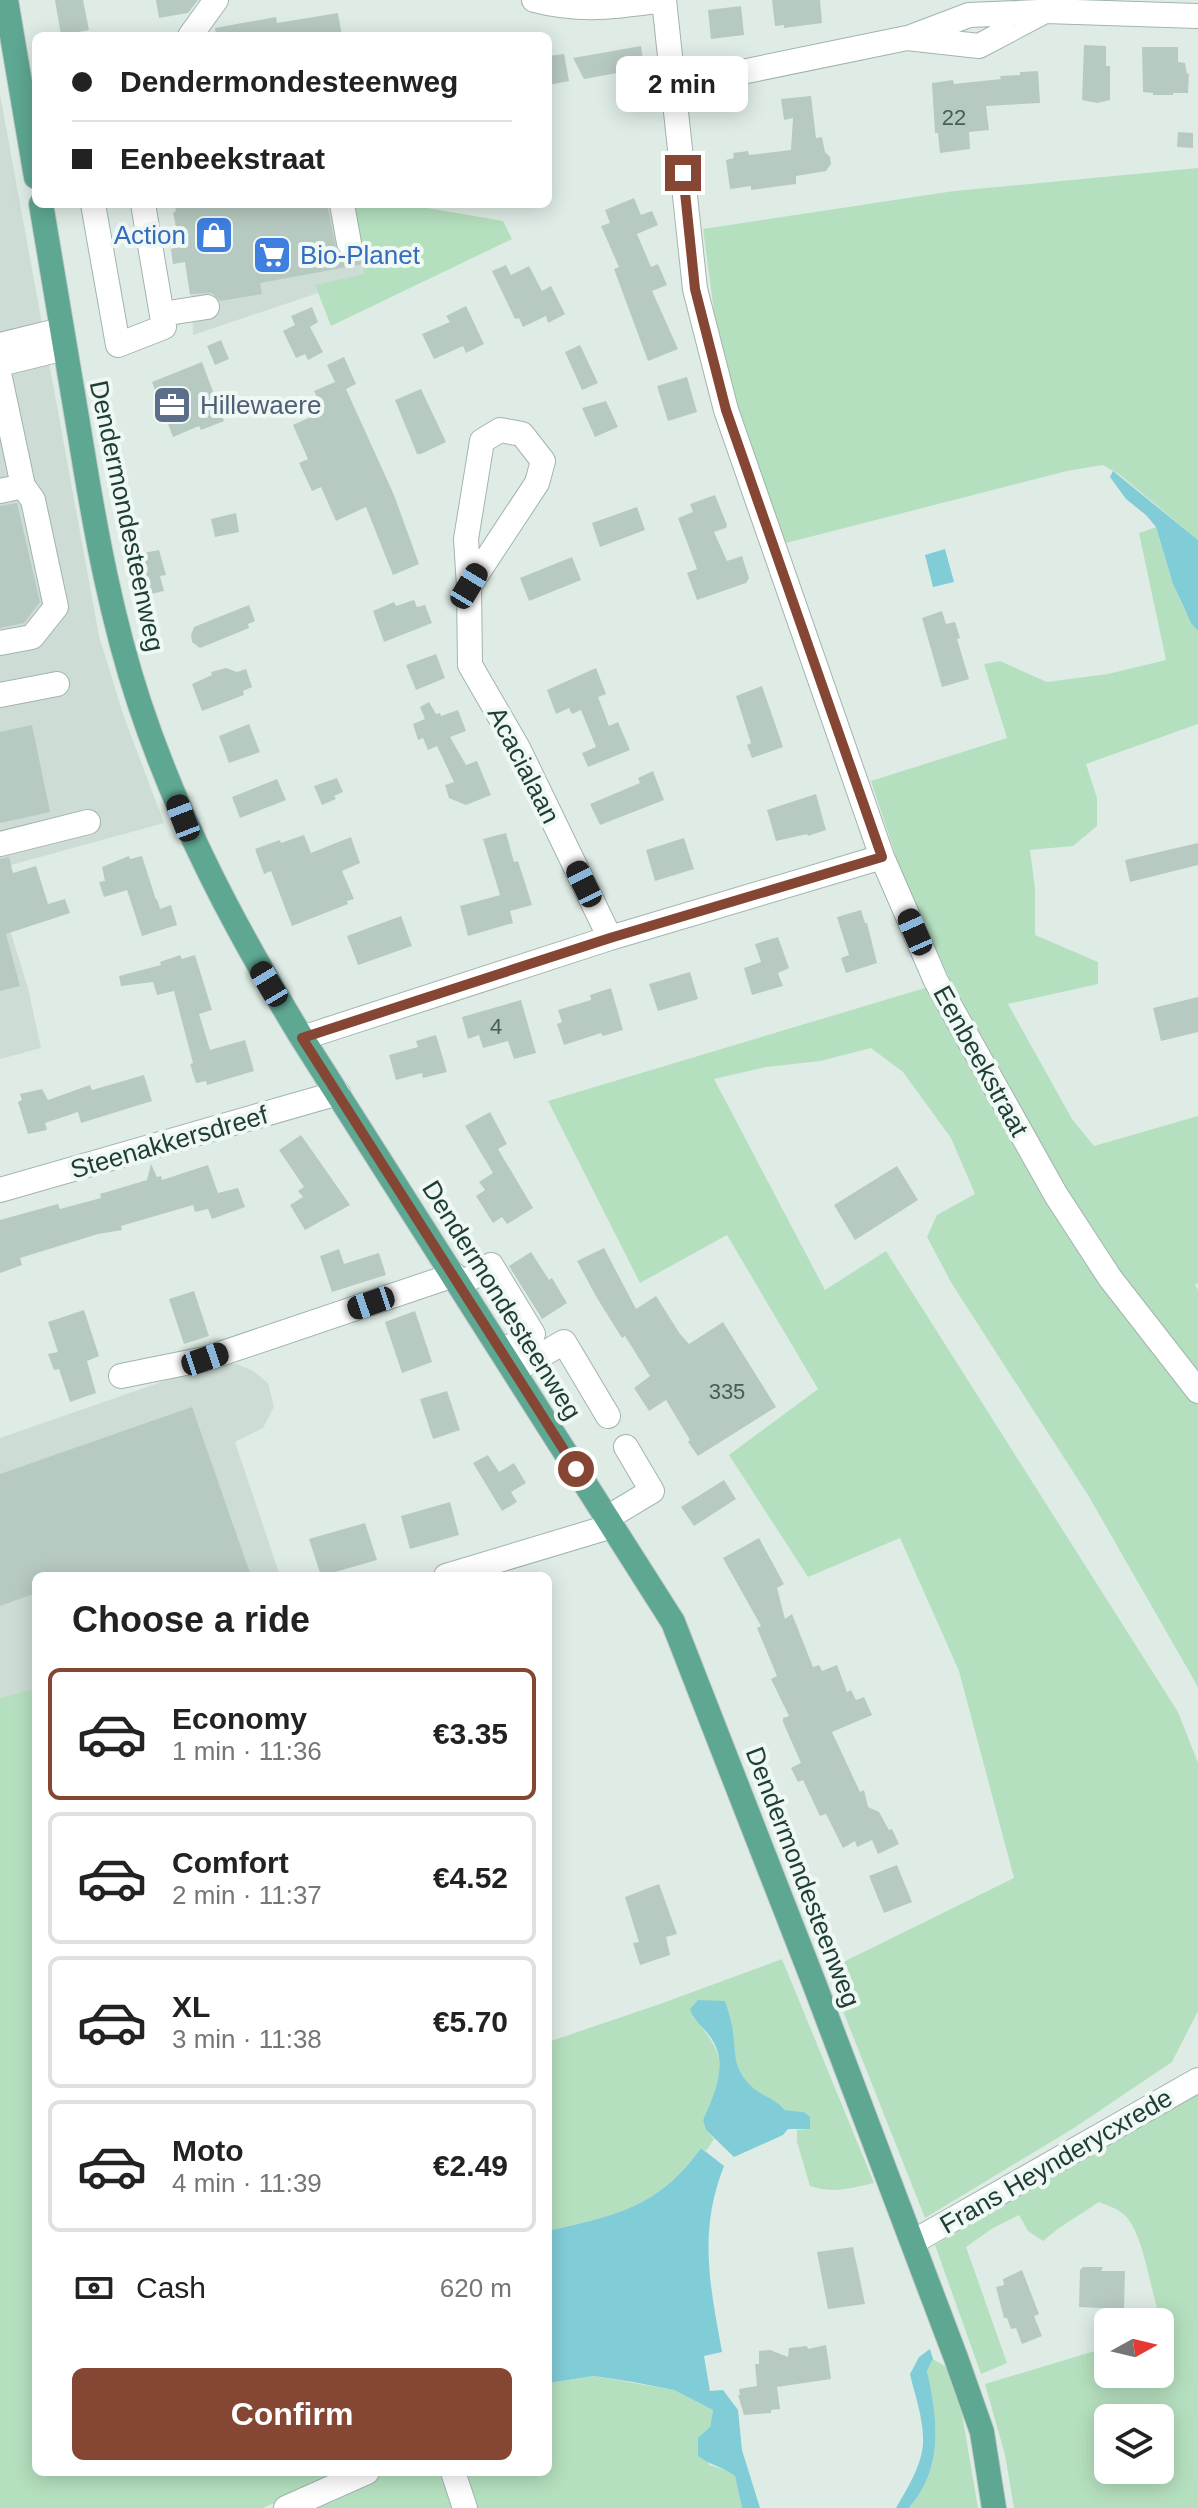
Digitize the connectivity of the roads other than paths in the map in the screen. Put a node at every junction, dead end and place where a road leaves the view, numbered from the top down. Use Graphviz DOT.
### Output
graph roads {
  1 [pos="6,0"];
  2 [pos="216,0"];
  3 [pos="534,0"];
  4 [pos="664,0"];
  5 [pos="1198,16"];
  6 [pos="193,32"];
  7 [pos="674,86"];
  8 [pos="29,95"];
  9 [pos="32,130"];
  10 [pos="42,208"];
  11 [pos="94,208"];
  12 [pos="144,208"];
  13 [pos="343,208"];
  14 [pos="349,243"];
  15 [pos="207,307"];
  16 [pos="162,314"];
  17 [pos="63,339"];
  18 [pos="0,345"];
  19 [pos="0,364"];
  20 [pos="2,394"];
  21 [pos="8,456"];
  22 [pos="12,489"];
  23 [pos="469,586"];
  24 [pos="0,643"];
  25 [pos="57,684"];
  26 [pos="0,695"];
  27 [pos="88,822"];
  28 [pos="0,844"];
  29 [pos="882,857"];
  30 [pos="610,938"];
  31 [pos="302,1038"];
  32 [pos="338,1093"];
  33 [pos="0,1190"];
  34 [pos="457,1280"];
  35 [pos="508,1361"];
  36 [pos="121,1376"];
  37 [pos="1198,1391"];
  38 [pos="608,1416"];
  39 [pos="626,1447"];
  40 [pos="610,1522"];
  41 [pos="458,1572"];
  42 [pos="1198,2080"];
  43 [pos="913,2242"];
  44 [pos="358,2476"];
  45 [pos="454,2476"];
  46 [pos="286,2508"];
  47 [pos="465,2508"];
  48 [pos="994,2508"];
  1 -- 8 [label="main road"];
  2 -- 6 [label="street"];
  3 -- 4 [label="street"];
  4 -- 7 [label="street, Eenbeekstraat"];
  5 -- 7 [label="street"];
  7 -- 29 [label="street, Eenbeekstraat"];
  8 -- 9 [label="main road"];
  10 -- 17 [label="main road, Dendermondesteenweg"];
  11 -- 16 [label="street"];
  12 -- 16 [label="street"];
  13 -- 14 [label="street"];
  15 -- 16 [label="street"];
  17 -- 18 [label="street"];
  17 -- 19 [label="street"];
  17 -- 31 [label="main road, Dendermondesteenweg"];
  20 -- 21 [label="street"];
  21 -- 22 [label="street"];
  22 -- 24 [label="street"];
  23 -- 23 [label="street, Acacialaan"];
  23 -- 30 [label="street, Acacialaan"];
  25 -- 26 [label="street"];
  27 -- 28 [label="street"];
  29 -- 30 [label="street"];
  29 -- 37 [label="street, Eenbeekstraat"];
  30 -- 31 [label="street"];
  31 -- 32 [label="main road, Dendermondesteenweg"];
  32 -- 33 [label="street, Steenakkersdreef"];
  32 -- 34 [label="main road, Dendermondesteenweg"];
  34 -- 35 [label="main road, Dendermondesteenweg"];
  34 -- 35 [label="street"];
  34 -- 36 [label="street"];
  35 -- 38 [label="street"];
  35 -- 40 [label="main road, Dendermondesteenweg"];
  39 -- 40 [label="street"];
  40 -- 41 [label="street"];
  40 -- 43 [label="main road, Dendermondesteenweg"];
  42 -- 43 [label="street, Frans Heynderycxrede"];
  43 -- 48 [label="main road, Dendermondesteenweg"];
  44 -- 46 [label="street"];
  45 -- 47 [label="street"];
}
